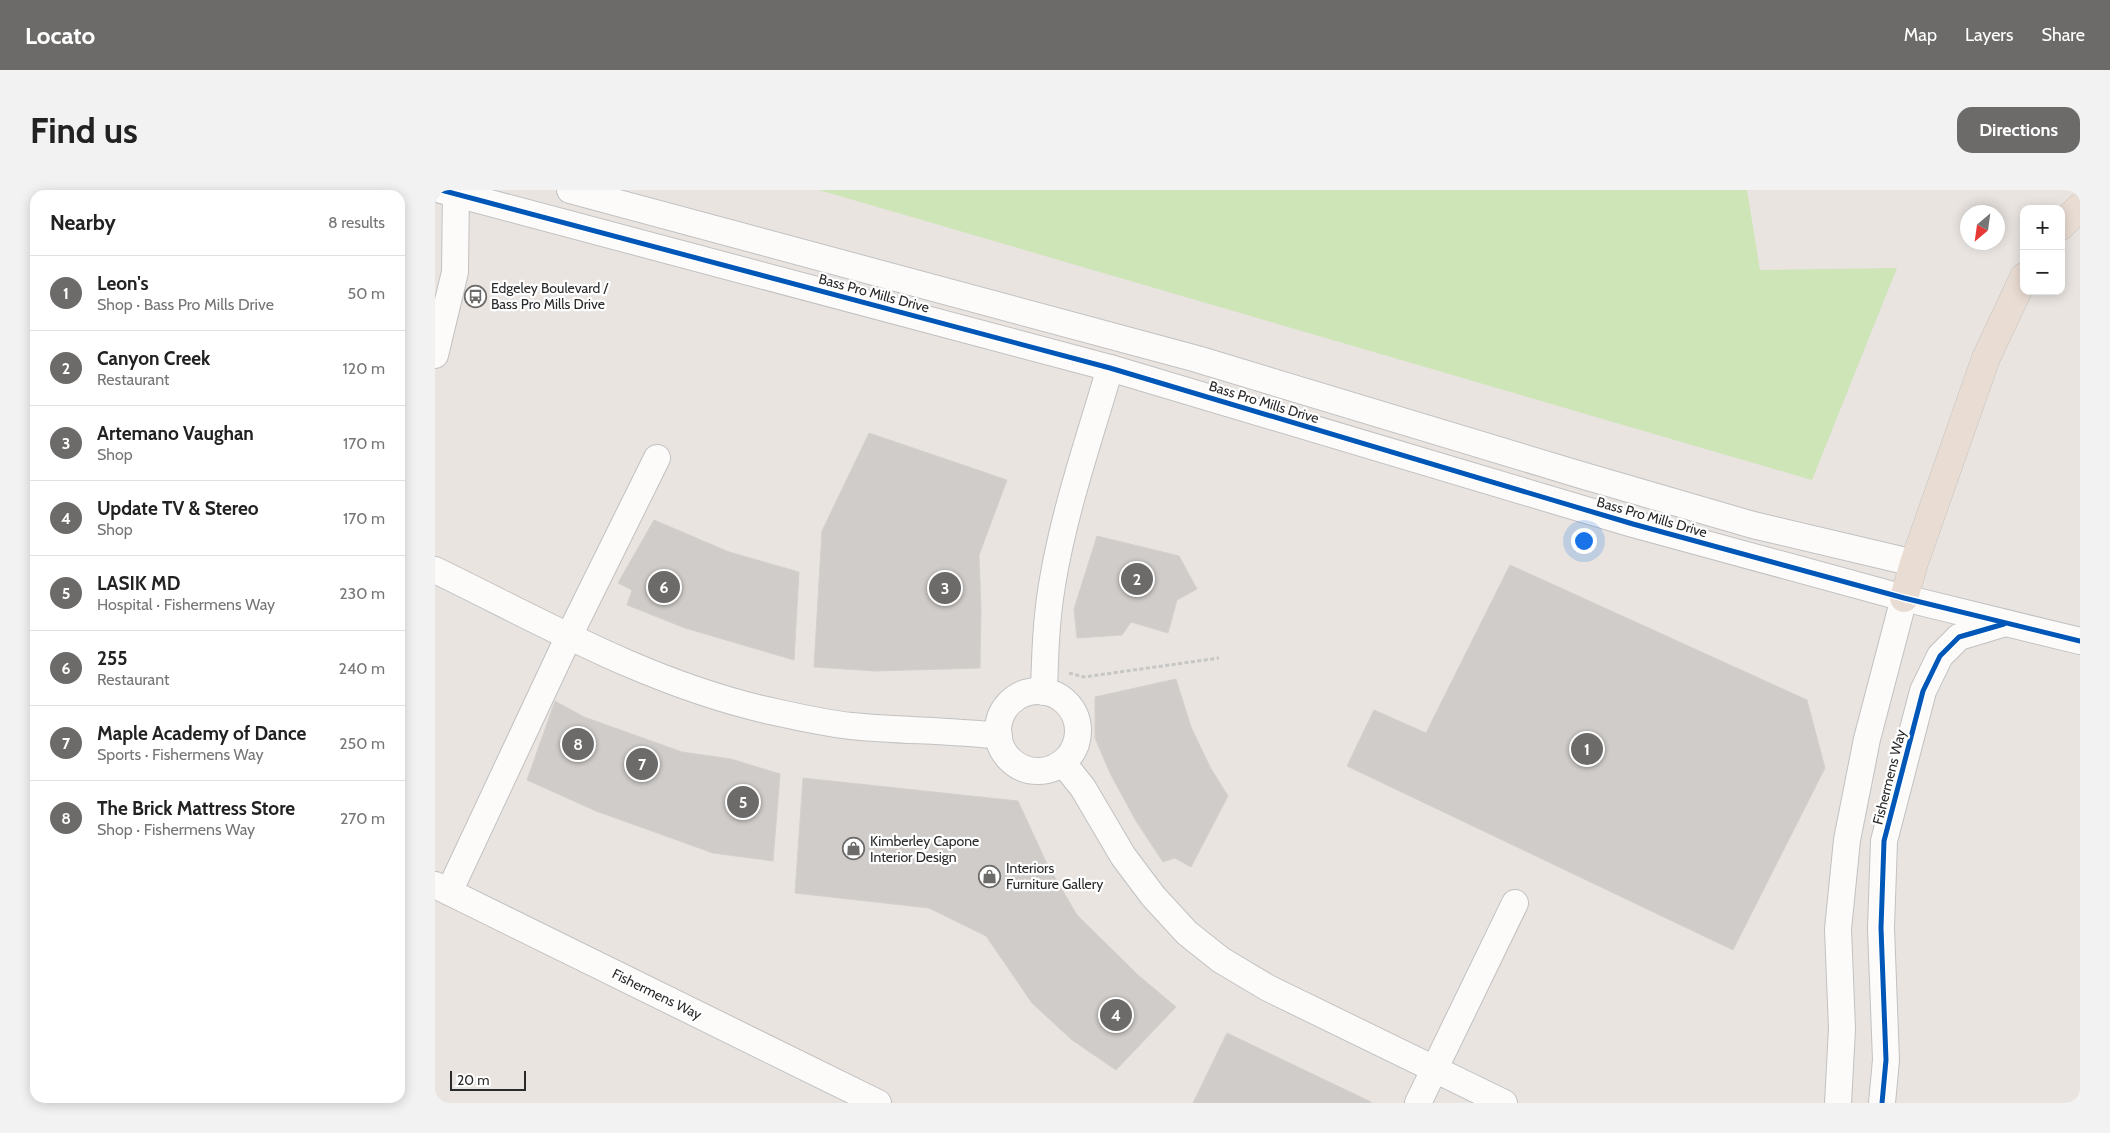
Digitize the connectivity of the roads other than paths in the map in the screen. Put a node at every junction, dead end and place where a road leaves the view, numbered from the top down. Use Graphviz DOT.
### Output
graph roads {
  1 [pos="570,190"];
  2 [pos="451,191"];
  3 [pos="2080,207"];
  4 [pos="2065,222"];
  5 [pos="435,227"];
  6 [pos="2020,286"];
  7 [pos="435,355"];
  8 [pos="1110,368"];
  9 [pos="657,458"];
  10 [pos="1914,563"];
  11 [pos="435,570"];
  12 [pos="1904,598"];
  13 [pos="2005,623"];
  14 [pos="568,638"];
  15 [pos="2080,641"];
  16 [pos="1044,692"];
  17 [pos="999,736"];
  18 [pos="1063,763"];
  19 [pos="442,888"];
  20 [pos="1515,903"];
  21 [pos="1435,1068"];
  22 [pos="879,1103"];
  23 [pos="1418,1103"];
  24 [pos="1504,1103"];
  25 [pos="1838,1103"];
  26 [pos="1882,1103"];
  1 -- 10 [label="street, Bass Pro Mills Drive"];
  2 -- 5 [label="street"];
  2 -- 7 [label="street"];
  2 -- 8 [label="street, Bass Pro Mills Drive"];
  3 -- 4 [label="highway"];
  6 -- 10 [label="highway"];
  8 -- 12 [label="street, Bass Pro Mills Drive"];
  8 -- 16 [label="street"];
  9 -- 14 [label="street"];
  10 -- 12 [label="highway"];
  11 -- 14 [label="street"];
  12 -- 13 [label="street, Bass Pro Mills Drive"];
  12 -- 25 [label="street, Fishermens Way"];
  13 -- 15 [label="street, Bass Pro Mills Drive"];
  13 -- 26 [label="street, Fishermens Way"];
  14 -- 17 [label="street"];
  14 -- 19 [label="street"];
  16 -- 17 [label="street"];
  16 -- 18 [label="street"];
  17 -- 18 [label="street"];
  18 -- 21 [label="street"];
  19 -- 22 [label="street, Fishermens Way"];
  20 -- 21 [label="street"];
  21 -- 23 [label="street"];
  21 -- 24 [label="street"];
}
